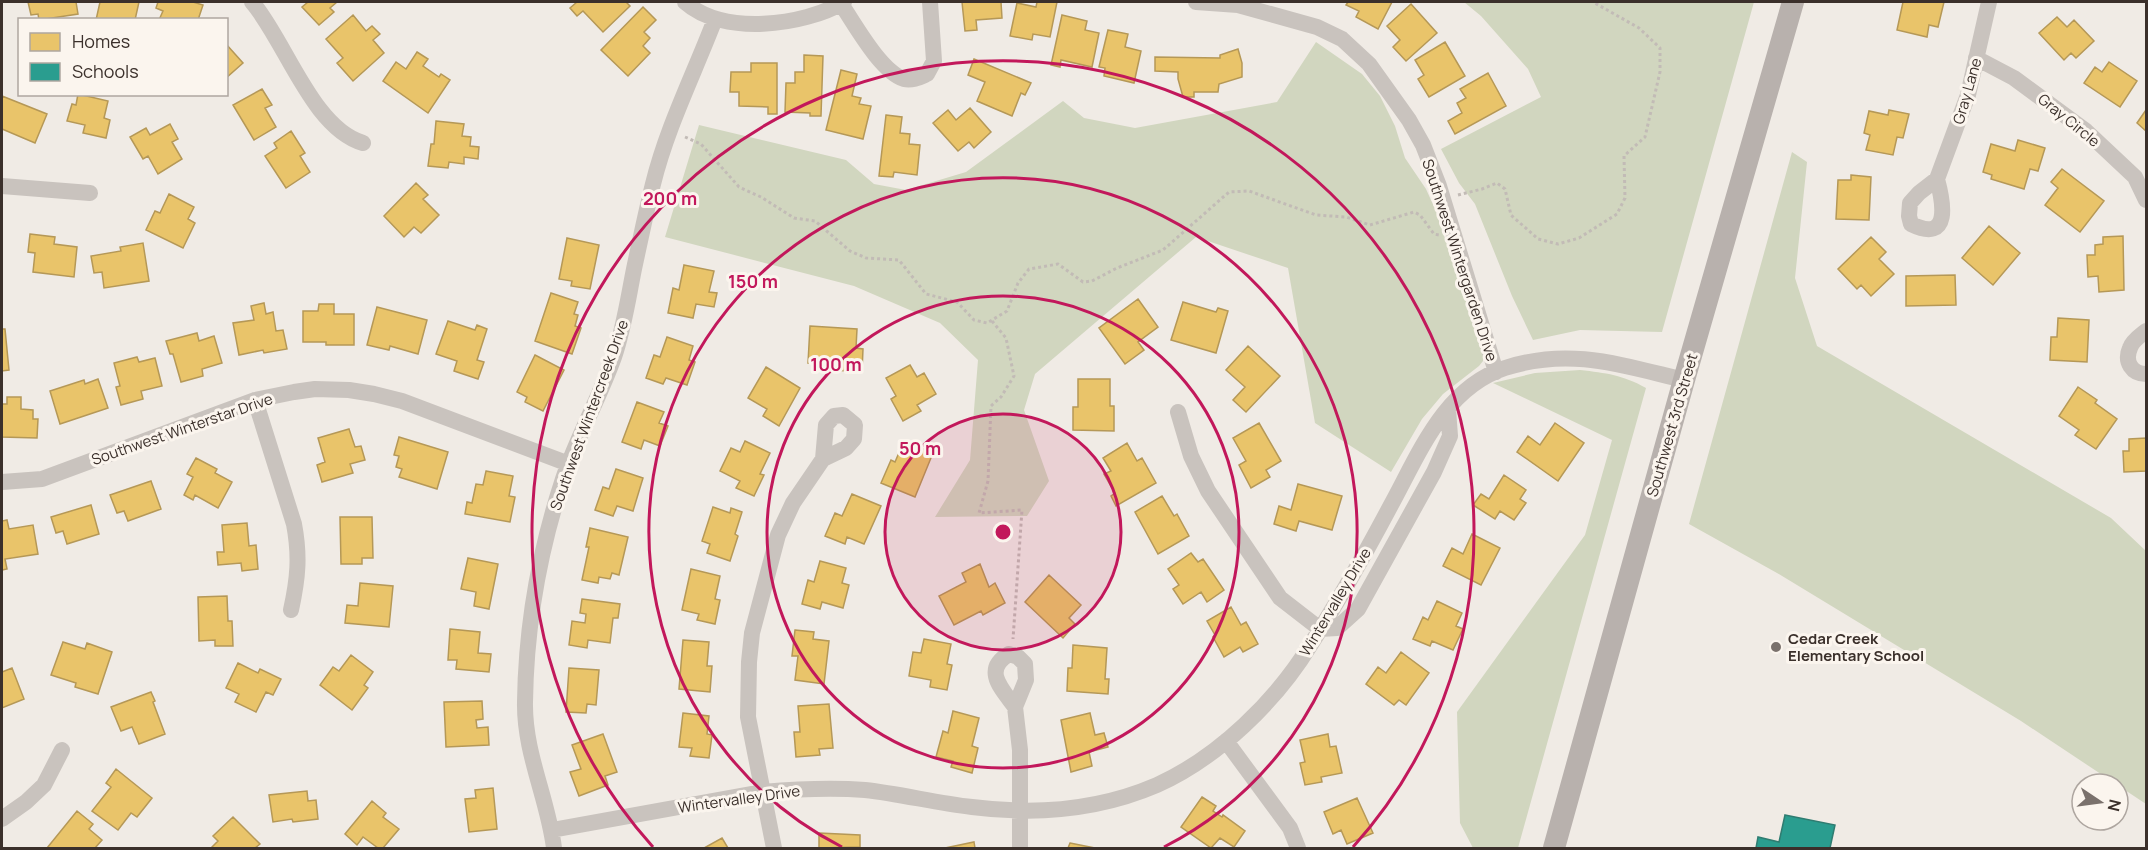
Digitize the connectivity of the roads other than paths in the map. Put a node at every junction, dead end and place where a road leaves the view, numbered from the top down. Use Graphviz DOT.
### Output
graph roads {
  1 [pos="252,2"];
  2 [pos="685,2"];
  3 [pos="930,2"];
  4 [pos="1197,2"];
  5 [pos="1793,2"];
  6 [pos="1989,2"];
  7 [pos="842,3"];
  8 [pos="715,19"];
  9 [pos="1976,58"];
  10 [pos="363,143"];
  11 [pos="1937,179"];
  12 [pos="2,186"];
  13 [pos="90,193"];
  14 [pos="2146,200"];
  15 [pos="2146,331"];
  16 [pos="1496,372"];
  17 [pos="2146,374"];
  18 [pos="1684,380"];
  19 [pos="255,400"];
  20 [pos="1178,412"];
  21 [pos="823,459"];
  22 [pos="569,464"];
  23 [pos="2,482"];
  24 [pos="291,610"];
  25 [pos="1320,629"];
  26 [pos="1015,707"];
  27 [pos="1226,741"];
  28 [pos="62,750"];
  29 [pos="762,792"];
  30 [pos="1020,811"];
  31 [pos="2,819"];
  32 [pos="552,830"];
  33 [pos="1554,848"];
  34 [pos="554,849"];
  35 [pos="774,849"];
  36 [pos="1020,849"];
  37 [pos="1298,849"];
  1 -- 10 [label="street"];
  2 -- 8 [label="street"];
  3 -- 7 [label="street"];
  4 -- 16 [label="street, Southwest Wintergarden Drive"];
  5 -- 18 [label="main road, Southwest 3rd Street"];
  6 -- 9 [label="street, Gray Lane"];
  7 -- 8 [label="street"];
  8 -- 22 [label="street, Southwest Wintercreek Drive"];
  9 -- 11 [label="street, Gray Lane"];
  9 -- 14 [label="street, Gray Circle"];
  12 -- 13 [label="street"];
  15 -- 17 [label="street"];
  16 -- 18 [label="street, Wintervalley Drive"];
  16 -- 25 [label="street, Wintervalley Drive"];
  18 -- 33 [label="main road, Southwest 3rd Street"];
  19 -- 22 [label="street, Southwest Winterstar Drive"];
  19 -- 23 [label="street, Southwest Winterstar Drive"];
  19 -- 24 [label="street"];
  20 -- 25 [label="street"];
  21 -- 29 [label="street"];
  22 -- 32 [label="street, Southwest Wintercreek Drive"];
  25 -- 27 [label="street, Wintervalley Drive"];
  26 -- 26 [label="street"];
  26 -- 30 [label="street"];
  27 -- 30 [label="street, Wintervalley Drive"];
  27 -- 37 [label="street"];
  28 -- 31 [label="street"];
  29 -- 30 [label="street, Wintervalley Drive"];
  29 -- 32 [label="street, Wintervalley Drive"];
  29 -- 35 [label="street"];
  30 -- 36 [label="street"];
  32 -- 34 [label="street, Southwest Wintercreek Drive"];
}
